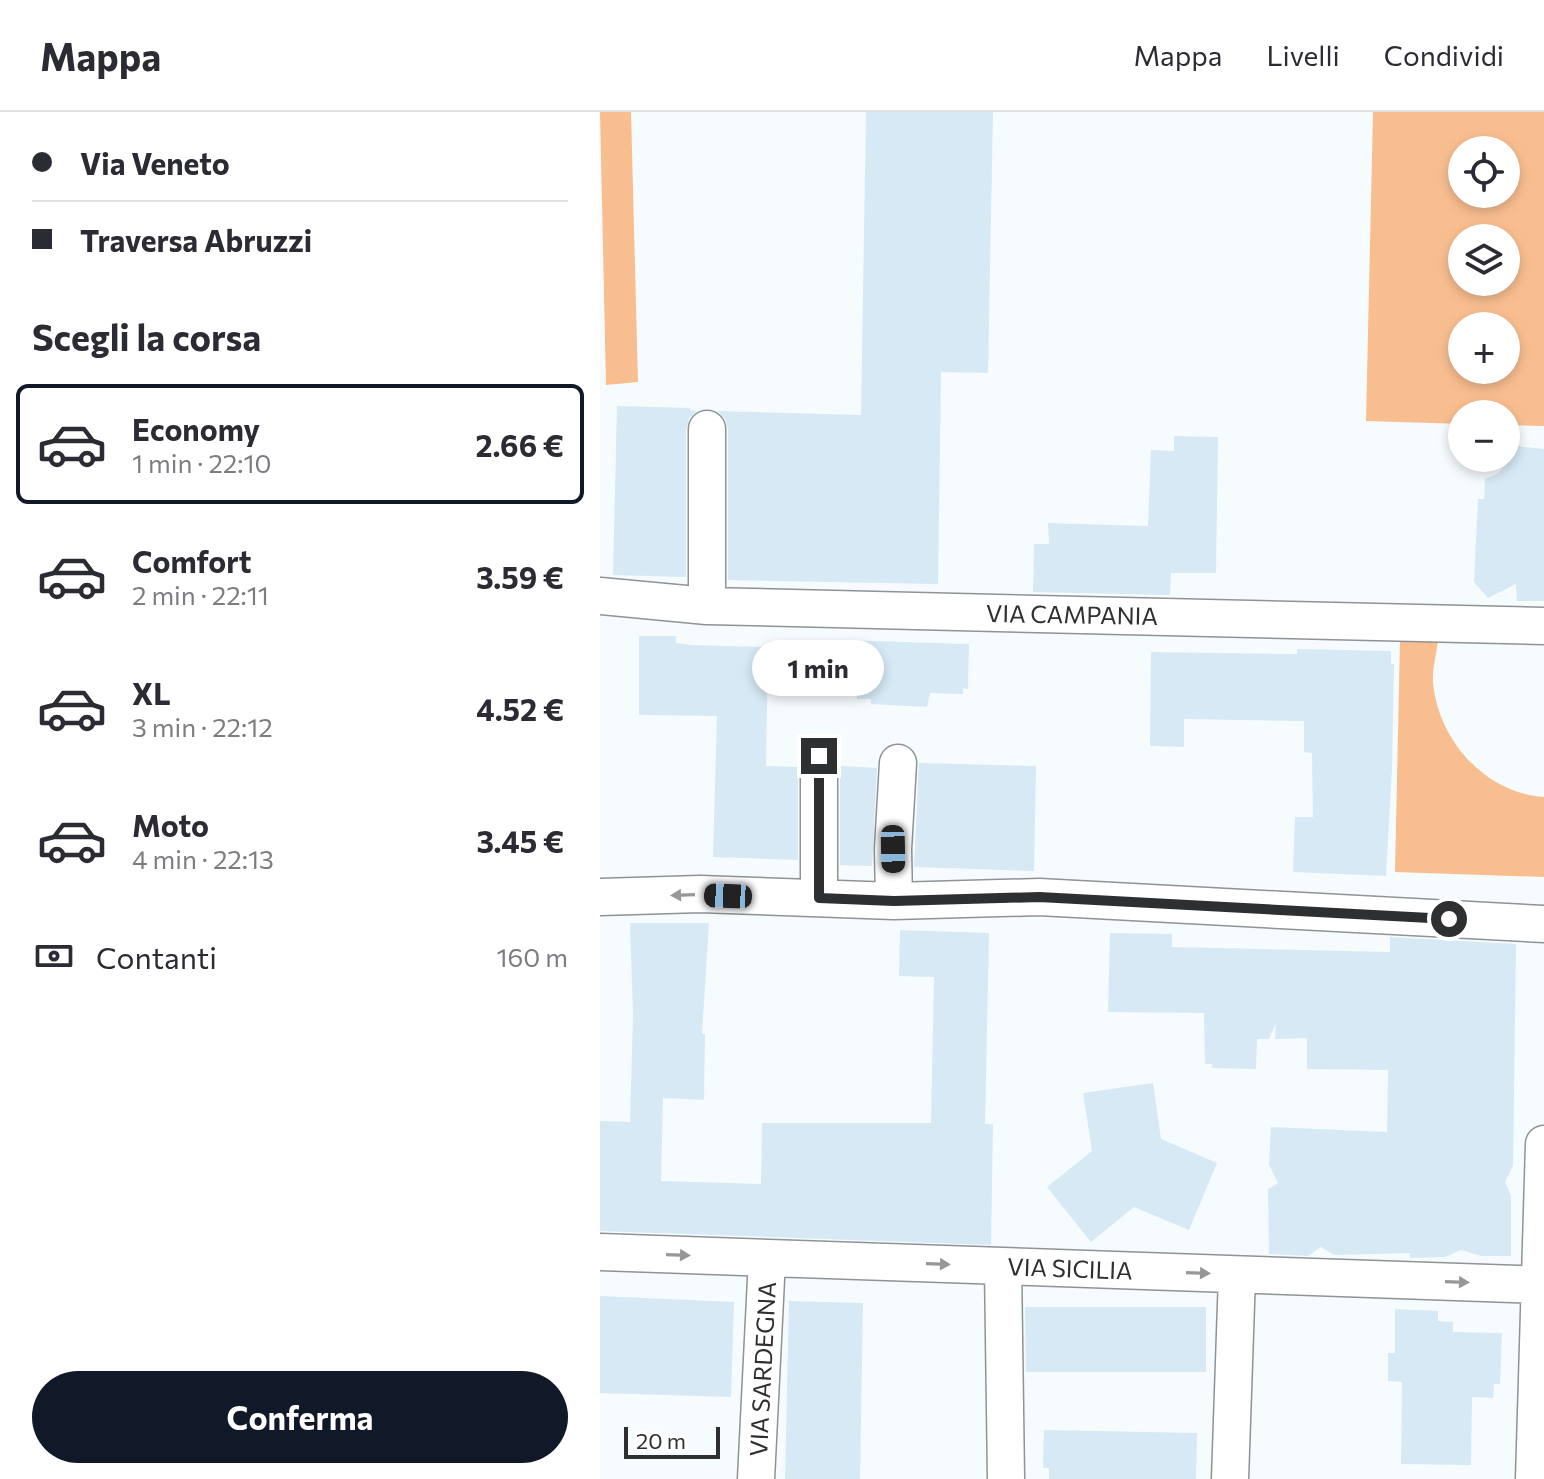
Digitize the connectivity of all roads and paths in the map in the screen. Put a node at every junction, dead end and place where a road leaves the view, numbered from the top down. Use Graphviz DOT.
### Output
graph roads {
  1 [pos="707,429"];
  2 [pos="600,596"];
  3 [pos="707,606"];
  4 [pos="1544,626"];
  5 [pos="819,756"];
  6 [pos="898,763"];
  7 [pos="600,897"];
  8 [pos="819,898"];
  9 [pos="894,901"];
  10 [pos="1544,924"];
  11 [pos="1544,1144"];
  12 [pos="600,1252"];
  13 [pos="767,1259"];
  14 [pos="1003,1266"];
  15 [pos="1237,1275"];
  16 [pos="1542,1285"];
  17 [pos="756,1479"];
  18 [pos="1006,1479"];
  19 [pos="1230,1479"];
  20 [pos="1534,1479"];
  1 -- 3 [label="street"];
  2 -- 3 [label="street, VIA CAMPANIA"];
  3 -- 4 [label="street, VIA CAMPANIA"];
  5 -- 8 [label="street"];
  6 -- 9 [label="street"];
  8 -- 7 [label="street, one-way"];
  8 -- 9 [label="street"];
  9 -- 10 [label="street"];
  11 -- 16 [label="street"];
  12 -- 13 [label="street, VIA SICILIA, one-way"];
  13 -- 14 [label="street, VIA SICILIA, one-way"];
  13 -- 17 [label="street, VIA SARDEGNA"];
  14 -- 15 [label="street, VIA SICILIA, one-way"];
  14 -- 18 [label="street"];
  15 -- 16 [label="street, VIA SICILIA, one-way"];
  15 -- 19 [label="street"];
  16 -- 20 [label="street"];
}
